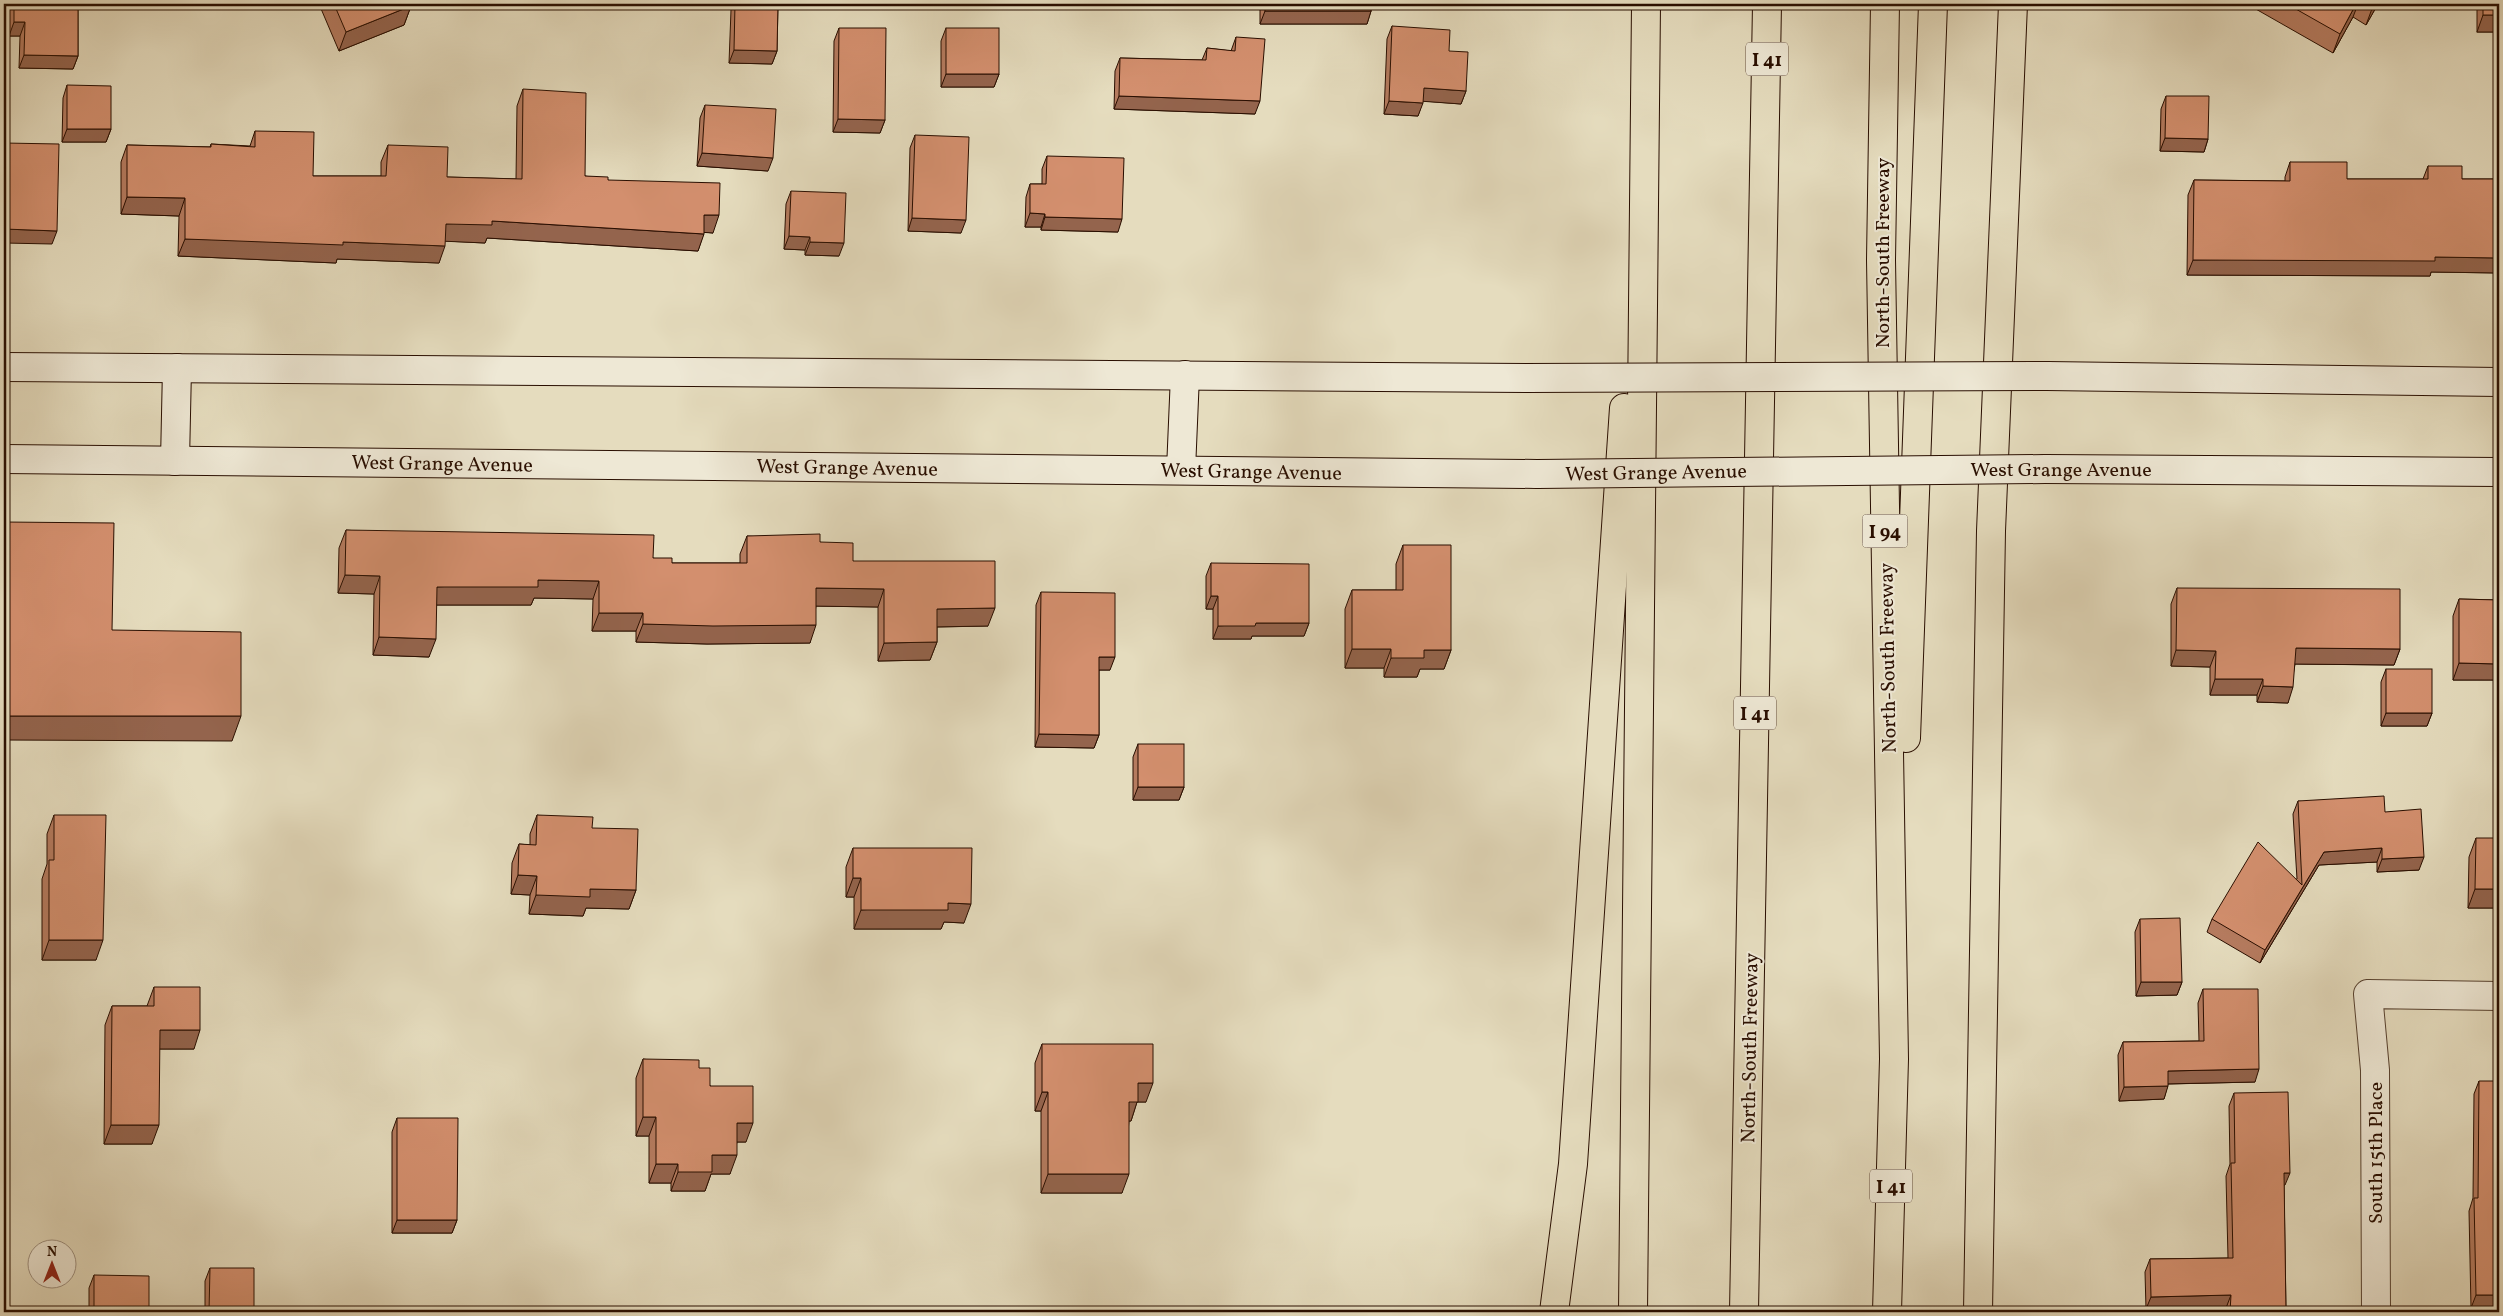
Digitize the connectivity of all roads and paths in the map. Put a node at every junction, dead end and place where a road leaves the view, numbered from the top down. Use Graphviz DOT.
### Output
graph roads {
  1 [pos="1646,4"];
  2 [pos="1767,4"];
  3 [pos="1885,4"];
  4 [pos="1933,4"];
  5 [pos="2013,4"];
  6 [pos="1644,117"];
  7 [pos="4,367"];
  8 [pos="177,368"];
  9 [pos="1185,375"];
  10 [pos="2499,382"];
  11 [pos="4,459"];
  12 [pos="175,460"];
  13 [pos="1181,470"];
  14 [pos="2499,472"];
  15 [pos="2499,996"];
  16 [pos="1894,1059"];
  17 [pos="1554,1312"];
  18 [pos="1633,1312"];
  19 [pos="1744,1312"];
  20 [pos="1887,1312"];
  21 [pos="1978,1312"];
  22 [pos="2376,1312"];
  1 -- 6 [label="highway"];
  2 -- 19 [label="highway, North-South Freeway / I 41"];
  3 -- 16 [label="highway, North-South Freeway / I 94"];
  4 -- 16 [label="highway, I 41"];
  5 -- 21 [label="highway"];
  6 -- 17 [label="highway"];
  6 -- 18 [label="highway"];
  7 -- 8 [label="street"];
  8 -- 9 [label="street"];
  8 -- 12 [label="street"];
  9 -- 10 [label="street, bridge"];
  9 -- 13 [label="street"];
  11 -- 12 [label="street, West Grange Avenue"];
  12 -- 13 [label="street, West Grange Avenue"];
  13 -- 14 [label="street, West Grange Avenue, bridge"];
  15 -- 22 [label="street, South 15th Place"];
  16 -- 20 [label="highway, North-South Freeway / I 41"];
}
